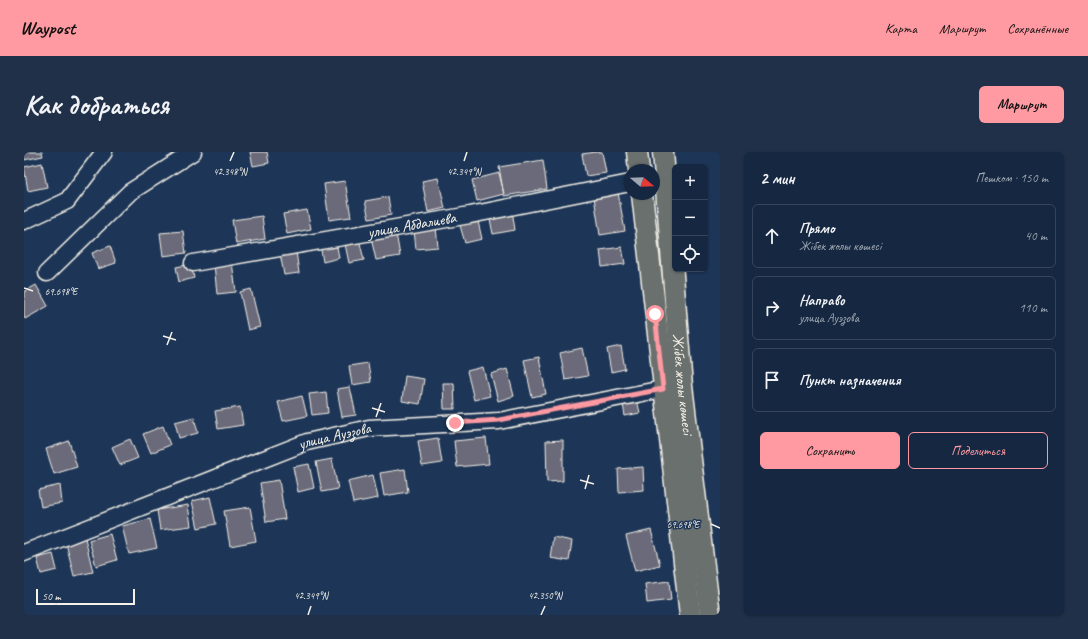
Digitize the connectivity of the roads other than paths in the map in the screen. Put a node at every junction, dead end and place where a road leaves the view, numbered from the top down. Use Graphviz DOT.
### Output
graph roads {
  1 [pos="104,152"];
  2 [pos="193,152"];
  3 [pos="637,152"];
  4 [pos="663,152"];
  5 [pos="638,164"];
  6 [pos="624,184"];
  7 [pos="643,200"];
  8 [pos="24,220"];
  9 [pos="192,263"];
  10 [pos="47,273"];
  11 [pos="663,389"];
  12 [pos="24,554"];
  13 [pos="690,615"];
  14 [pos="710,615"];
  1 -- 8 [label="street"];
  2 -- 10 [label="street"];
  3 -- 5 [label="main road"];
  4 -- 14 [label="main road, Жібек жолы көшесі"];
  6 -- 9 [label="street, улица Абдалиева"];
  7 -- 11 [label="main road, Жібек жолы көшесі"];
  11 -- 12 [label="street, улица Ауэзова"];
  11 -- 13 [label="main road, Жібек жолы көшесі"];
}
